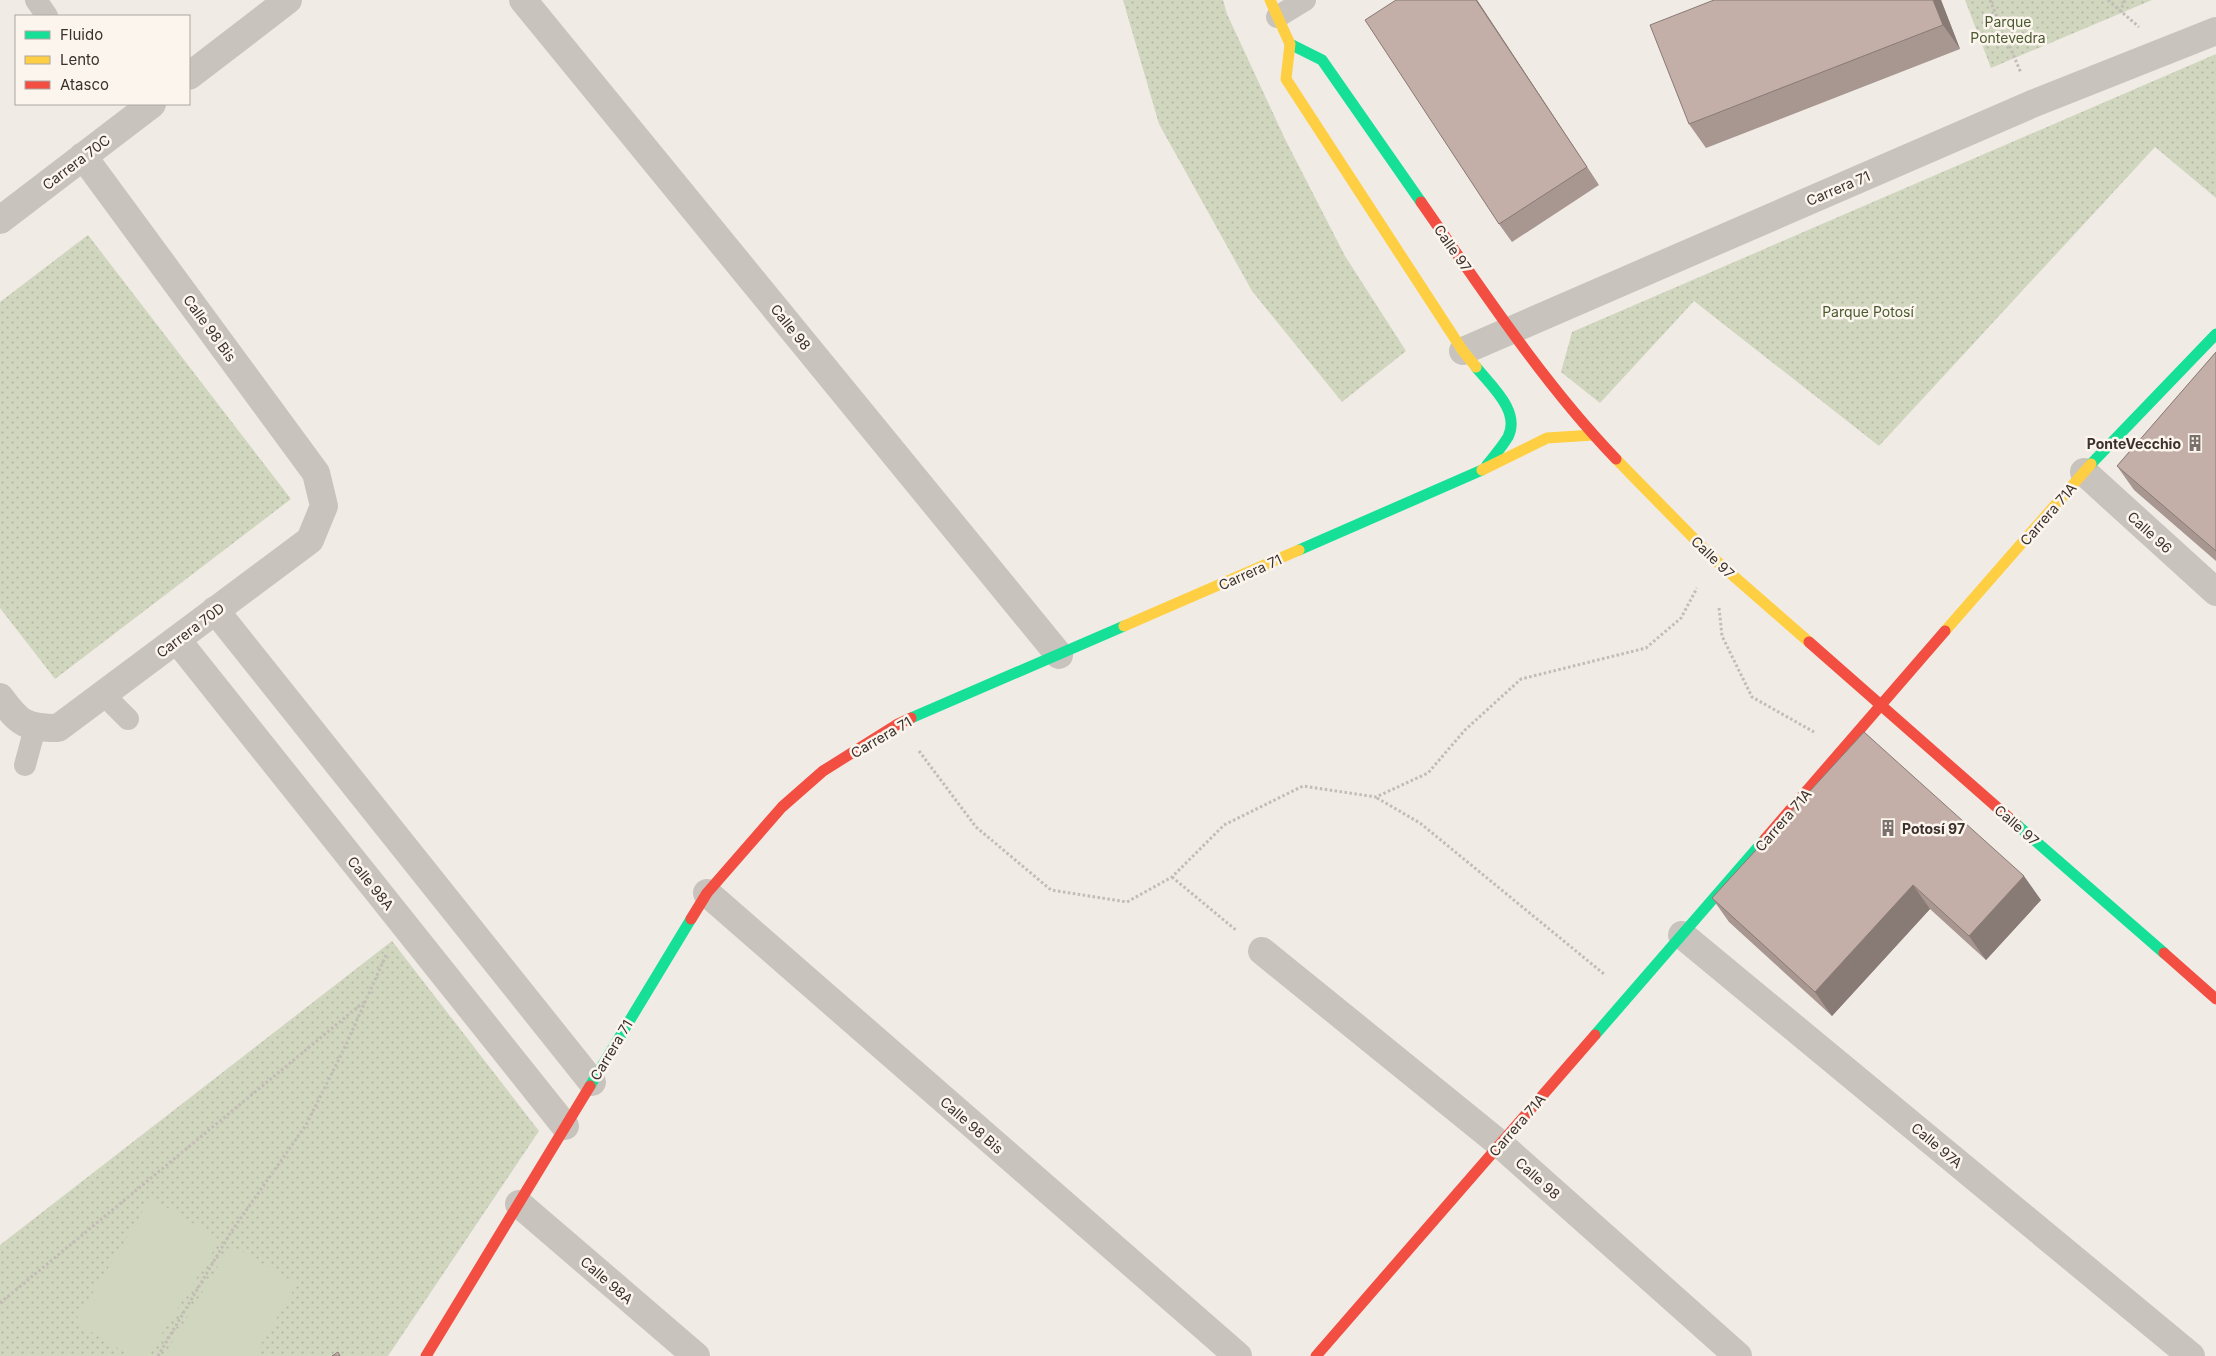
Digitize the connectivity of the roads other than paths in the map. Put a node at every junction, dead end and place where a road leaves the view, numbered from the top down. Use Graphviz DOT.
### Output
graph roads {
  1 [pos="36,0"];
  2 [pos="288,0"];
  3 [pos="523,0"];
  4 [pos="1305,0"];
  5 [pos="1274,8"];
  6 [pos="46,15"];
  7 [pos="2216,31"];
  8 [pos="1290,44"];
  9 [pos="190,75"];
  10 [pos="151,105"];
  11 [pos="83,156"];
  12 [pos="0,220"];
  13 [pos="1510,329"];
  14 [pos="2216,334"];
  15 [pos="1463,351"];
  16 [pos="1593,435"];
  17 [pos="1483,470"];
  18 [pos="2084,472"];
  19 [pos="324,506"];
  20 [pos="2216,592"];
  21 [pos="216,610"];
  22 [pos="177,640"];
  23 [pos="1059,655"];
  24 [pos="103,694"];
  25 [pos="0,697"];
  26 [pos="1881,706"];
  27 [pos="128,720"];
  28 [pos="35,728"];
  29 [pos="24,765"];
  30 [pos="707,893"];
  31 [pos="1682,935"];
  32 [pos="1262,950"];
  33 [pos="2216,999"];
  34 [pos="592,1082"];
  35 [pos="565,1126"];
  36 [pos="1500,1144"];
  37 [pos="519,1204"];
  38 [pos="426,1356"];
  39 [pos="696,1356"];
  40 [pos="1238,1356"];
  41 [pos="1316,1356"];
  42 [pos="1738,1356"];
  43 [pos="2191,1356"];
  1 -- 6 [label="lane"];
  2 -- 9 [label="street"];
  3 -- 23 [label="street, Calle 98"];
  4 -- 5 [label="lane"];
  5 -- 8 [label="street"];
  7 -- 13 [label="street, Carrera 71"];
  8 -- 13 [label="street, Calle 97"];
  8 -- 15 [label="street"];
  10 -- 11 [label="street, Carrera 70C"];
  11 -- 12 [label="street, Carrera 70C"];
  11 -- 19 [label="street, Calle 98 Bis"];
  13 -- 15 [label="street, Carrera 71"];
  13 -- 16 [label="street, Calle 97"];
  14 -- 18 [label="street, Carrera 71A"];
  15 -- 17 [label="street"];
  16 -- 17 [label="street, Carrera 71"];
  16 -- 26 [label="street, Calle 97"];
  17 -- 23 [label="street, Carrera 71"];
  18 -- 20 [label="street, Calle 96"];
  18 -- 26 [label="street, Carrera 71A"];
  19 -- 21 [label="street, Carrera 70D"];
  21 -- 22 [label="street, Carrera 70D"];
  21 -- 34 [label="street"];
  22 -- 24 [label="street, Carrera 70D"];
  22 -- 35 [label="street, Calle 98A"];
  23 -- 30 [label="street, Carrera 71"];
  24 -- 27 [label="lane"];
  24 -- 28 [label="street, Carrera 70D"];
  25 -- 28 [label="street"];
  26 -- 31 [label="street, Carrera 71A"];
  26 -- 33 [label="street, Calle 97"];
  28 -- 29 [label="lane"];
  30 -- 34 [label="street, Carrera 71"];
  30 -- 40 [label="street, Calle 98 Bis"];
  31 -- 36 [label="street, Carrera 71A"];
  31 -- 43 [label="street, Calle 97A"];
  32 -- 36 [label="street, Calle 98"];
  34 -- 35 [label="street, Carrera 71"];
  35 -- 37 [label="street, Carrera 71"];
  36 -- 41 [label="street, Carrera 71A"];
  36 -- 42 [label="street, Calle 98"];
  37 -- 38 [label="street, Carrera 71"];
  37 -- 39 [label="street, Calle 98A"];
}
